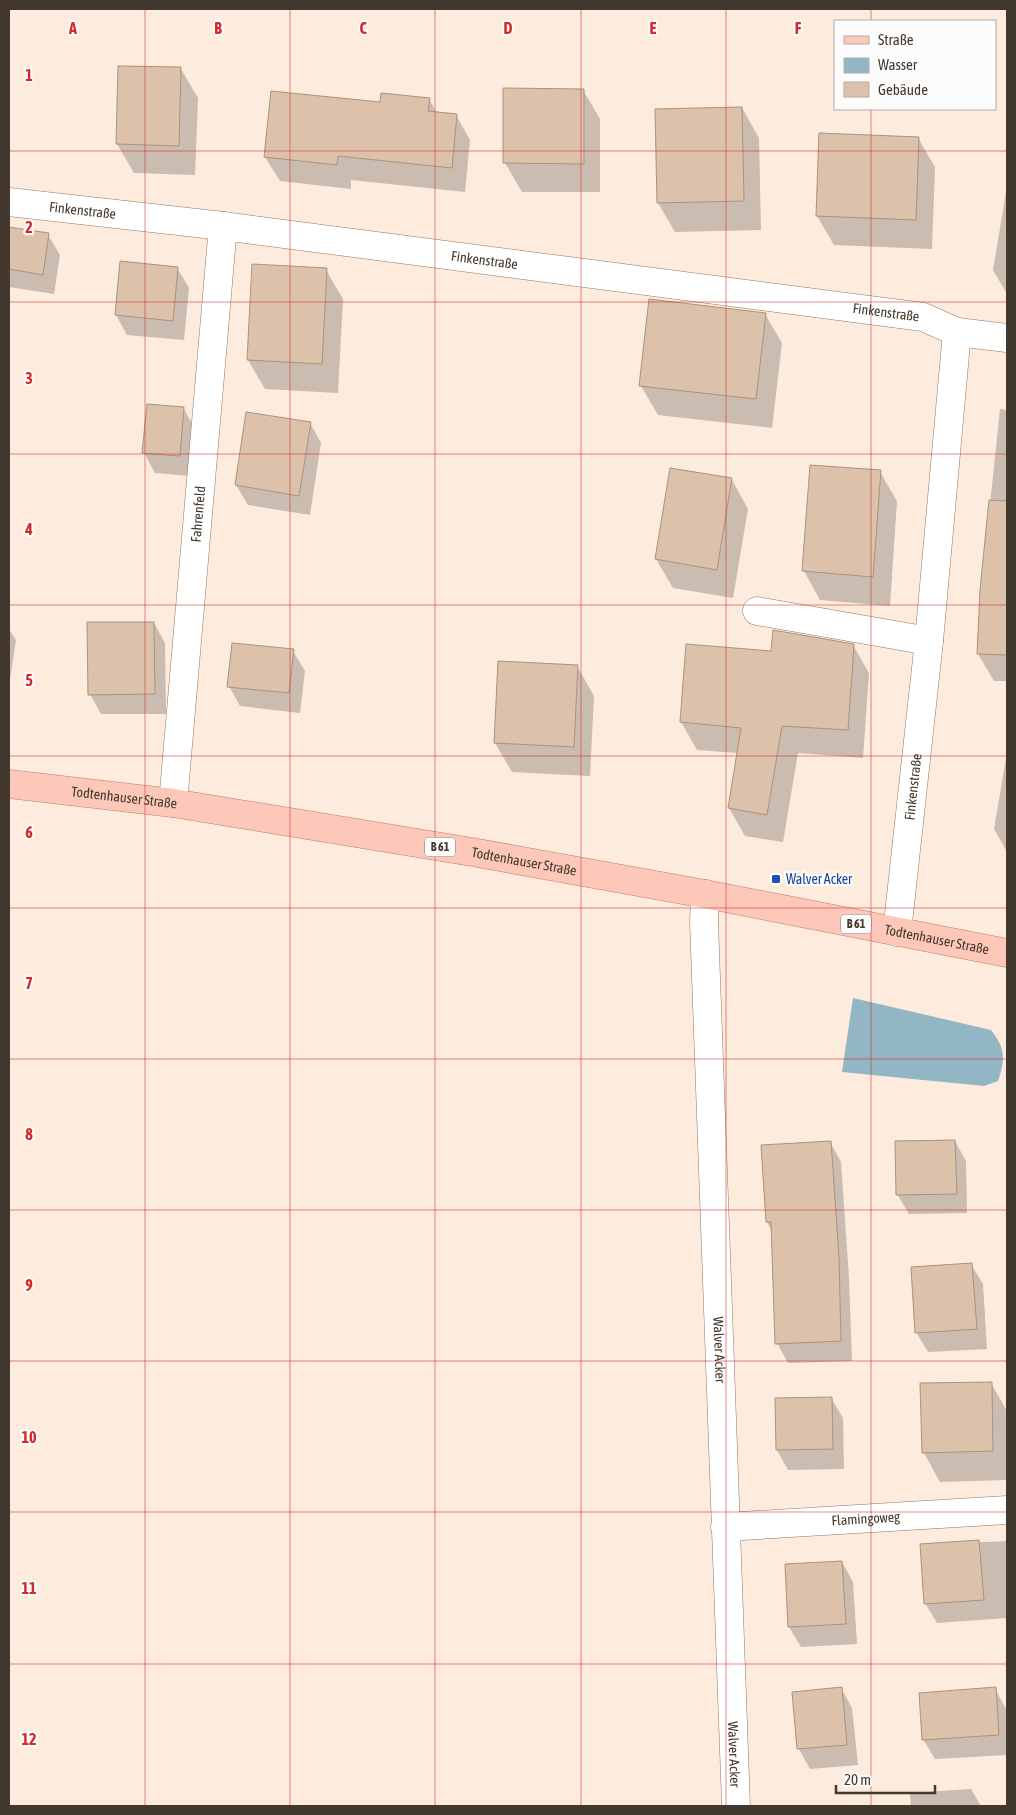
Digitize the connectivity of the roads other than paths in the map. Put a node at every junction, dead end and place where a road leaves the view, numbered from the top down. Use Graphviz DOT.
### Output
graph roads {
  1 [pos="9,202"];
  2 [pos="223,226"];
  3 [pos="957,332"];
  4 [pos="1007,338"];
  5 [pos="757,611"];
  6 [pos="929,641"];
  7 [pos="9,784"];
  8 [pos="173,803"];
  9 [pos="706,894"];
  10 [pos="897,932"];
  11 [pos="1007,953"];
  12 [pos="1007,1510"];
  13 [pos="725,1527"];
  14 [pos="736,1806"];
  1 -- 2 [label="street, Finkenstraße"];
  2 -- 3 [label="street, Finkenstraße"];
  2 -- 8 [label="street, Fahrenfeld"];
  3 -- 4 [label="street, Finkenstraße"];
  3 -- 6 [label="street, Finkenstraße"];
  5 -- 6 [label="street"];
  6 -- 10 [label="street, Finkenstraße"];
  7 -- 8 [label="main road, Todtenhauser Straße / B 61"];
  8 -- 9 [label="main road, Todtenhauser Straße / B 61"];
  9 -- 10 [label="main road, Todtenhauser Straße / B 61"];
  9 -- 13 [label="street, Walver Acker"];
  10 -- 11 [label="main road, Todtenhauser Straße / B 61"];
  12 -- 13 [label="street, Flamingoweg"];
  13 -- 14 [label="street, Walver Acker"];
}
